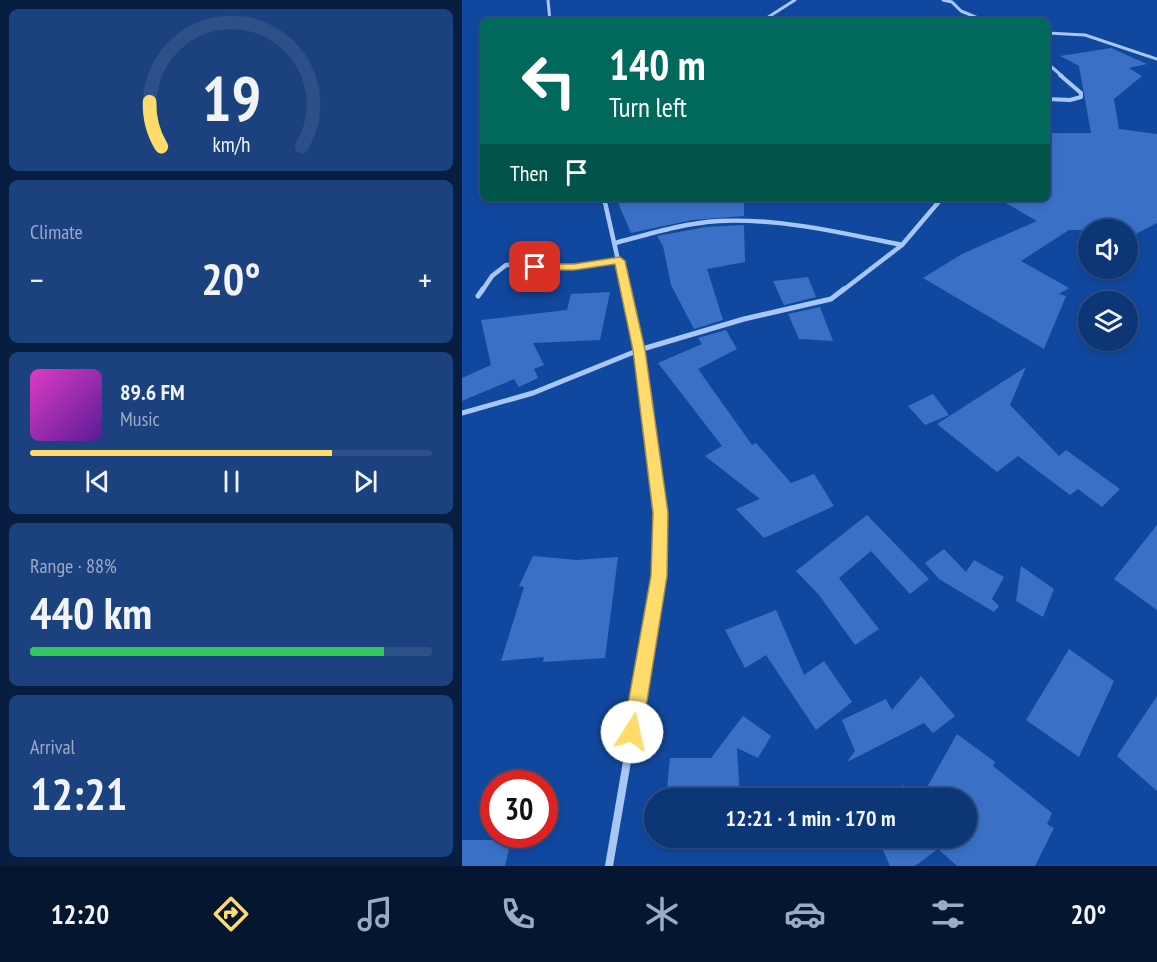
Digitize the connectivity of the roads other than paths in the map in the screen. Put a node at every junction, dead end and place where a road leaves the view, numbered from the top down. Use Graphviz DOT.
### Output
graph roads {
  1 [pos="548,0"];
  2 [pos="795,0"];
  3 [pos="943,0"];
  4 [pos="954,1"];
  5 [pos="550,18"];
  6 [pos="767,18"];
  7 [pos="978,18"];
  8 [pos="1050,33"];
  9 [pos="1157,59"];
  10 [pos="1050,66"];
  11 [pos="1050,99"];
  12 [pos="605,201"];
  13 [pos="939,201"];
  14 [pos="615,243"];
  15 [pos="902,245"];
  16 [pos="620,261"];
  17 [pos="478,296"];
  18 [pos="639,350"];
  19 [pos="462,413"];
  20 [pos="609,866"];
  1 -- 5 [label="street"];
  2 -- 6 [label="street"];
  3 -- 4 [label="street"];
  4 -- 7 [label="street"];
  8 -- 9 [label="street"];
  10 -- 11 [label="street"];
  12 -- 14 [label="street"];
  13 -- 15 [label="street"];
  14 -- 15 [label="street"];
  14 -- 16 [label="street"];
  15 -- 18 [label="street"];
  16 -- 17 [label="street"];
  16 -- 18 [label="street"];
  18 -- 19 [label="street"];
  18 -- 20 [label="street"];
}
